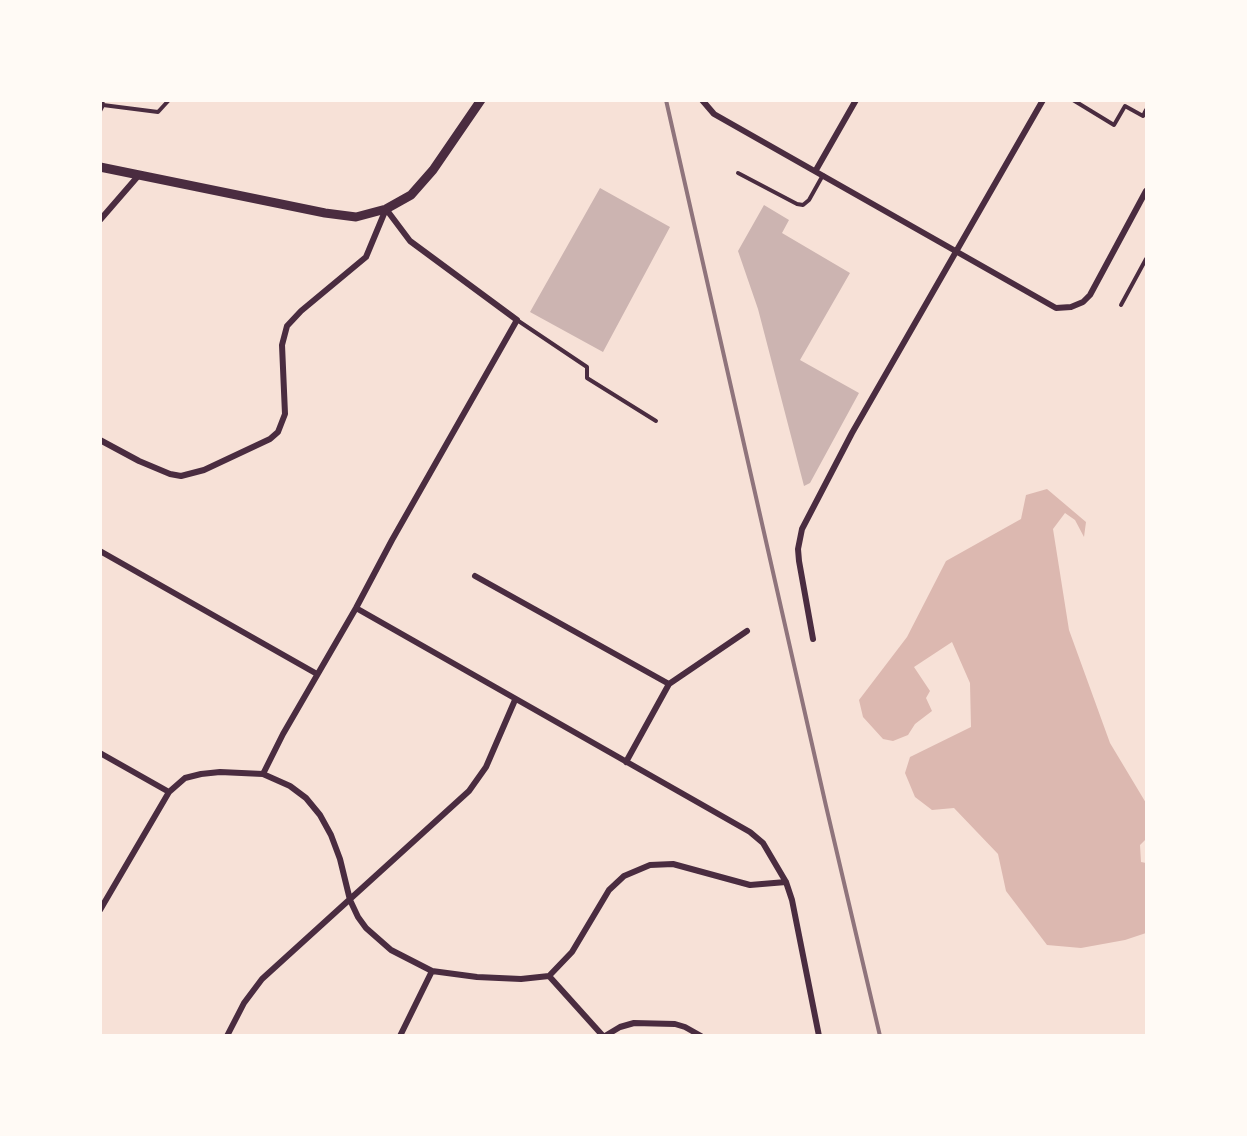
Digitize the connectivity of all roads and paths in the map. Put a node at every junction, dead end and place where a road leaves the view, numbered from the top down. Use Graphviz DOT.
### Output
graph roads {
  1 [pos="169,100"];
  2 [pos="481,100"];
  3 [pos="702,100"];
  4 [pos="856,100"];
  5 [pos="1043,100"];
  6 [pos="1073,100"];
  7 [pos="102,103"];
  8 [pos="1146,110"];
  9 [pos="100,111"];
  10 [pos="100,167"];
  11 [pos="816,170"];
  12 [pos="738,173"];
  13 [pos="139,175"];
  14 [pos="824,175"];
  15 [pos="1146,191"];
  16 [pos="386,209"];
  17 [pos="100,220"];
  18 [pos="957,252"];
  19 [pos="1146,259"];
  20 [pos="1121,305"];
  21 [pos="517,320"];
  22 [pos="656,421"];
  23 [pos="100,440"];
  24 [pos="100,551"];
  25 [pos="475,576"];
  26 [pos="356,608"];
  27 [pos="747,631"];
  28 [pos="813,639"];
  29 [pos="317,674"];
  30 [pos="669,684"];
  31 [pos="515,700"];
  32 [pos="100,753"];
  33 [pos="626,762"];
  34 [pos="263,774"];
  35 [pos="169,792"];
  36 [pos="786,882"];
  37 [pos="350,900"];
  38 [pos="100,910"];
  39 [pos="432,971"];
  40 [pos="549,976"];
  41 [pos="227,1035"];
  42 [pos="400,1035"];
  43 [pos="604,1035"];
  44 [pos="701,1035"];
  45 [pos="819,1035"];
  1 -- 7 [label="lane"];
  2 -- 16 [label="street"];
  3 -- 11 [label="street"];
  4 -- 11 [label="street"];
  5 -- 18 [label="street"];
  6 -- 8 [label="lane"];
  7 -- 9 [label="lane"];
  10 -- 13 [label="street"];
  11 -- 14 [label="street"];
  12 -- 14 [label="lane"];
  13 -- 16 [label="street"];
  13 -- 17 [label="street"];
  14 -- 18 [label="street"];
  15 -- 18 [label="street"];
  16 -- 21 [label="street"];
  16 -- 23 [label="street"];
  18 -- 28 [label="street"];
  19 -- 20 [label="lane"];
  21 -- 22 [label="lane"];
  21 -- 26 [label="street"];
  24 -- 29 [label="street"];
  25 -- 30 [label="street"];
  26 -- 29 [label="street"];
  26 -- 31 [label="street"];
  27 -- 30 [label="street"];
  29 -- 34 [label="street"];
  30 -- 33 [label="street"];
  31 -- 33 [label="street"];
  31 -- 37 [label="street"];
  32 -- 35 [label="street"];
  33 -- 36 [label="street"];
  34 -- 35 [label="street"];
  34 -- 37 [label="street"];
  35 -- 38 [label="street"];
  36 -- 40 [label="street"];
  36 -- 45 [label="street"];
  37 -- 39 [label="street"];
  37 -- 41 [label="street"];
  39 -- 40 [label="street"];
  39 -- 42 [label="street"];
  40 -- 43 [label="street"];
  43 -- 44 [label="street"];
}
